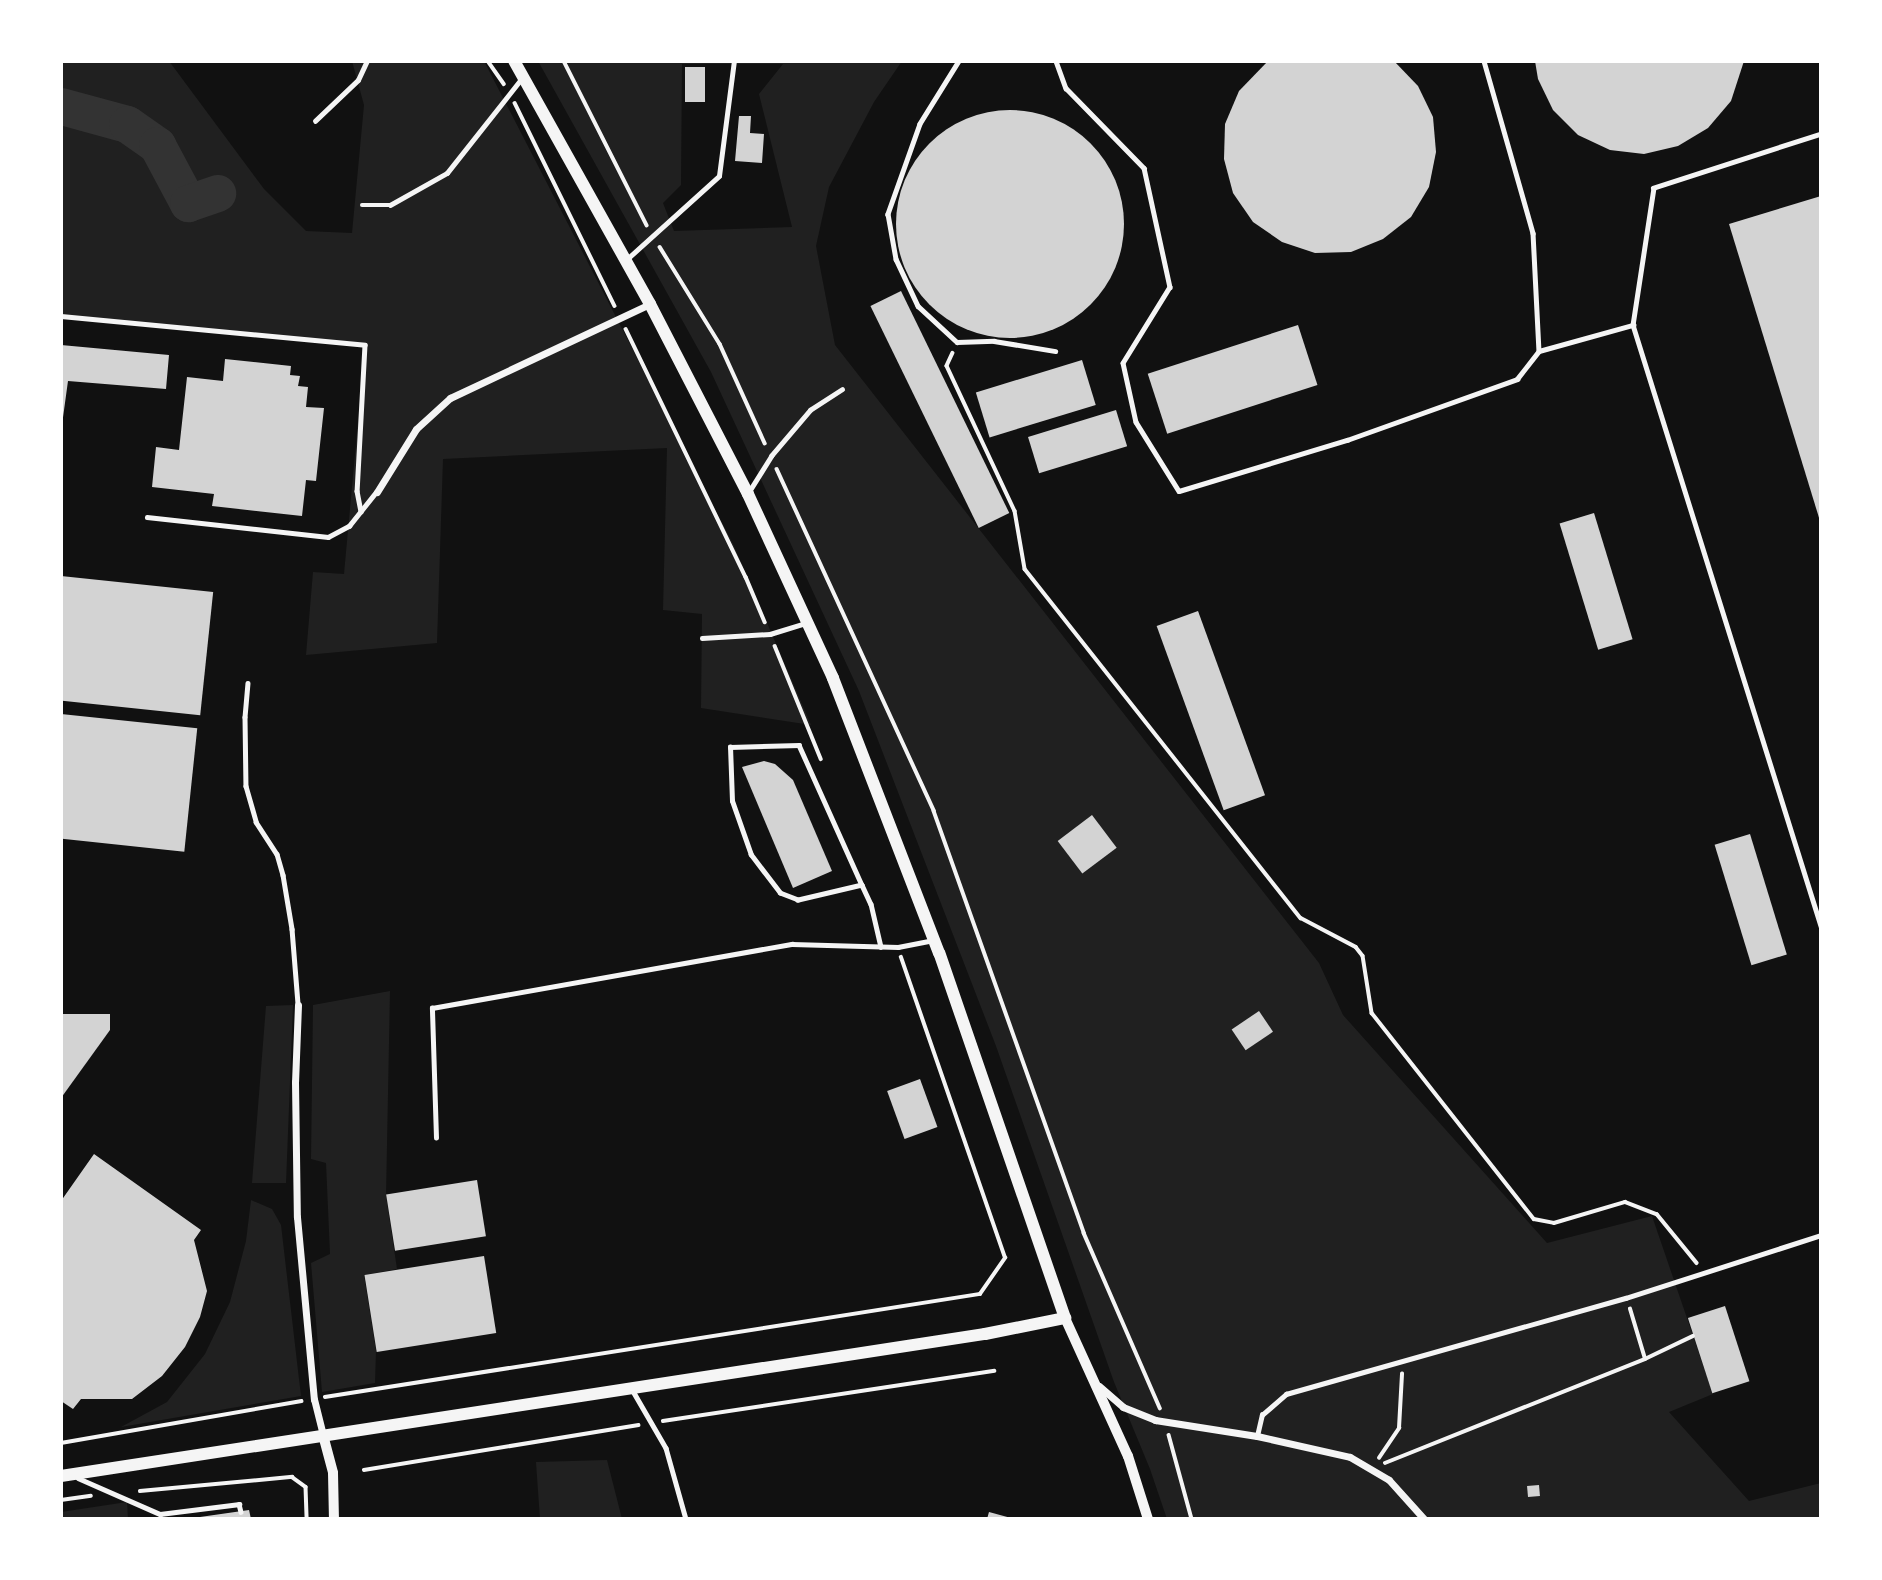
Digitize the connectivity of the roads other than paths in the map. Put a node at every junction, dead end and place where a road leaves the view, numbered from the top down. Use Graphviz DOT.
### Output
graph roads {
  1 [pos="367,61"];
  2 [pos="516,61"];
  3 [pos="734,61"];
  4 [pos="960,61"];
  5 [pos="1056,61"];
  6 [pos="1484,61"];
  7 [pos="523,78"];
  8 [pos="314,121"];
  9 [pos="1821,134"];
  10 [pos="362,205"];
  11 [pos="626,261"];
  12 [pos="650,304"];
  13 [pos="61,316"];
  14 [pos="1633,325"];
  15 [pos="1055,351"];
  16 [pos="1539,351"];
  17 [pos="842,389"];
  18 [pos="377,492"];
  19 [pos="748,494"];
  20 [pos="361,512"];
  21 [pos="147,517"];
  22 [pos="808,623"];
  23 [pos="702,638"];
  24 [pos="248,683"];
  25 [pos="862,885"];
  26 [pos="1821,926"];
  27 [pos="934,940"];
  28 [pos="881,947"];
  29 [pos="298,1005"];
  30 [pos="436,1138"];
  31 [pos="1821,1235"];
  32 [pos="1065,1318"];
  33 [pos="1098,1385"];
  34 [pos="632,1388"];
  35 [pos="323,1435"];
  36 [pos="1257,1436"];
  37 [pos="66,1476"];
  38 [pos="241,1511"];
  39 [pos="161,1517"];
  40 [pos="334,1519"];
  41 [pos="686,1519"];
  42 [pos="1148,1519"];
  43 [pos="1424,1519"];
  1 -- 8 [label="lane"];
  2 -- 7 [label="main road"];
  3 -- 11 [label="lane"];
  4 -- 15 [label="lane"];
  5 -- 16 [label="lane"];
  6 -- 16 [label="lane"];
  7 -- 10 [label="lane"];
  7 -- 11 [label="main road"];
  9 -- 14 [label="lane"];
  11 -- 12 [label="main road"];
  12 -- 18 [label="street"];
  12 -- 19 [label="main road"];
  13 -- 20 [label="lane"];
  14 -- 16 [label="lane"];
  14 -- 26 [label="lane"];
  17 -- 19 [label="lane"];
  18 -- 20 [label="lane"];
  19 -- 22 [label="main road"];
  20 -- 21 [label="lane"];
  22 -- 23 [label="lane"];
  22 -- 27 [label="main road"];
  24 -- 29 [label="lane"];
  25 -- 25 [label="lane"];
  25 -- 28 [label="lane"];
  27 -- 28 [label="lane"];
  27 -- 32 [label="main road"];
  28 -- 30 [label="lane"];
  29 -- 35 [label="street"];
  31 -- 36 [label="lane"];
  32 -- 33 [label="street"];
  32 -- 34 [label="main road"];
  33 -- 36 [label="street"];
  33 -- 42 [label="street"];
  34 -- 35 [label="main road"];
  34 -- 41 [label="lane"];
  35 -- 37 [label="main road"];
  35 -- 40 [label="street"];
  36 -- 43 [label="street"];
  37 -- 39 [label="lane"];
  38 -- 39 [label="lane"];
}
